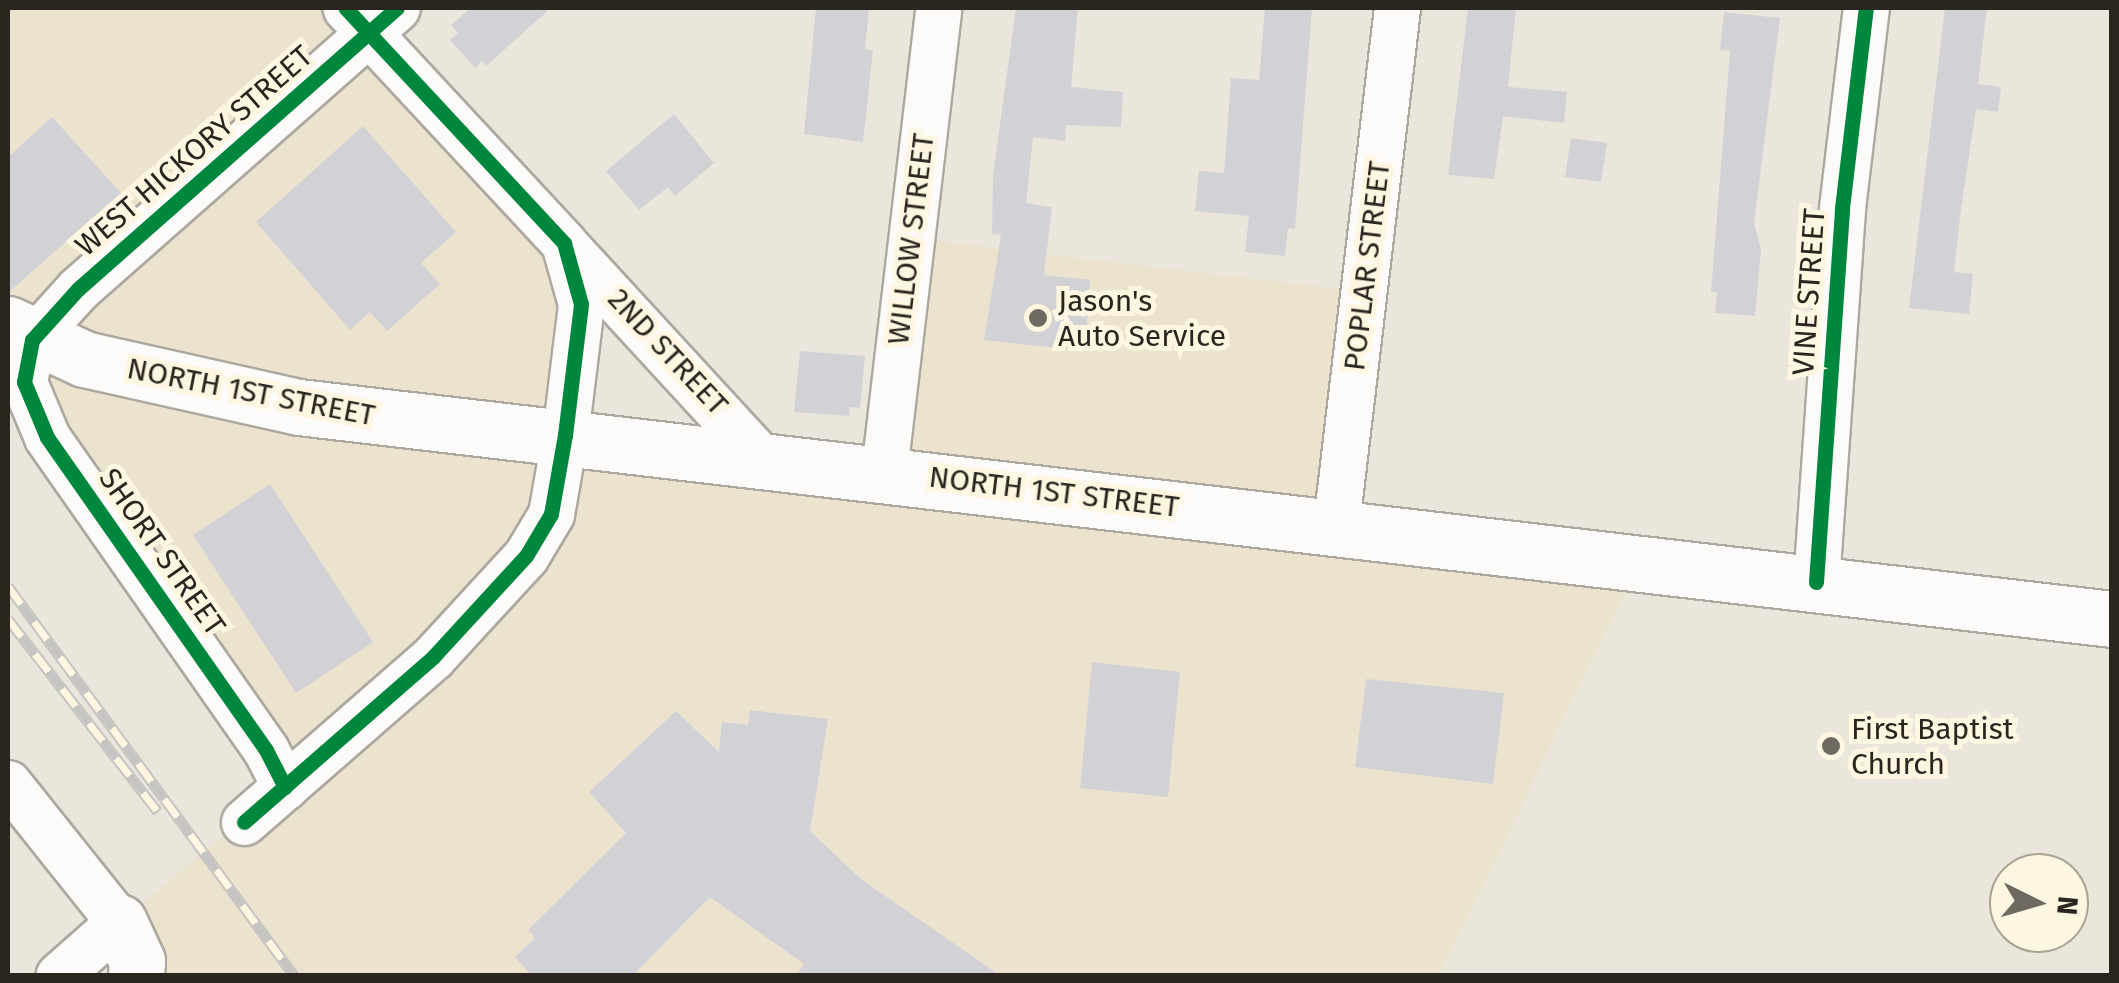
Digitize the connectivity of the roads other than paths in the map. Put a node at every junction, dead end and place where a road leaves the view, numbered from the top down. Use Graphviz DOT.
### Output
graph roads {
  1 [pos="938,8"];
  2 [pos="1397,8"];
  3 [pos="1866,8"];
  4 [pos="371,16"];
  5 [pos="564,243"];
  6 [pos="20,332"];
  7 [pos="565,435"];
  8 [pos="768,464"];
  9 [pos="884,471"];
  10 [pos="1336,524"];
  11 [pos="1816,582"];
  12 [pos="2112,619"];
  13 [pos="8,783"];
  14 [pos="285,787"];
  15 [pos="244,822"];
  16 [pos="118,922"];
  17 [pos="58,976"];
  18 [pos="136,976"];
  1 -- 9 [label="street, WILLOW STREET"];
  2 -- 10 [label="street, POPLAR STREET"];
  3 -- 11 [label="street, VINE STREET"];
  4 -- 5 [label="street, 2ND STREET"];
  4 -- 6 [label="street, WEST HICKORY STREET"];
  5 -- 7 [label="street"];
  5 -- 8 [label="street, 2ND STREET"];
  6 -- 7 [label="main road, NORTH 1ST STREET"];
  6 -- 14 [label="street, SHORT STREET"];
  7 -- 8 [label="main road, NORTH 1ST STREET"];
  7 -- 14 [label="street"];
  8 -- 9 [label="main road, NORTH 1ST STREET"];
  9 -- 10 [label="main road, NORTH 1ST STREET"];
  10 -- 11 [label="main road, NORTH 1ST STREET"];
  11 -- 12 [label="main road, NORTH 1ST STREET"];
  13 -- 16 [label="street"];
  14 -- 15 [label="street"];
  16 -- 17 [label="street"];
  16 -- 18 [label="main road"];
}
